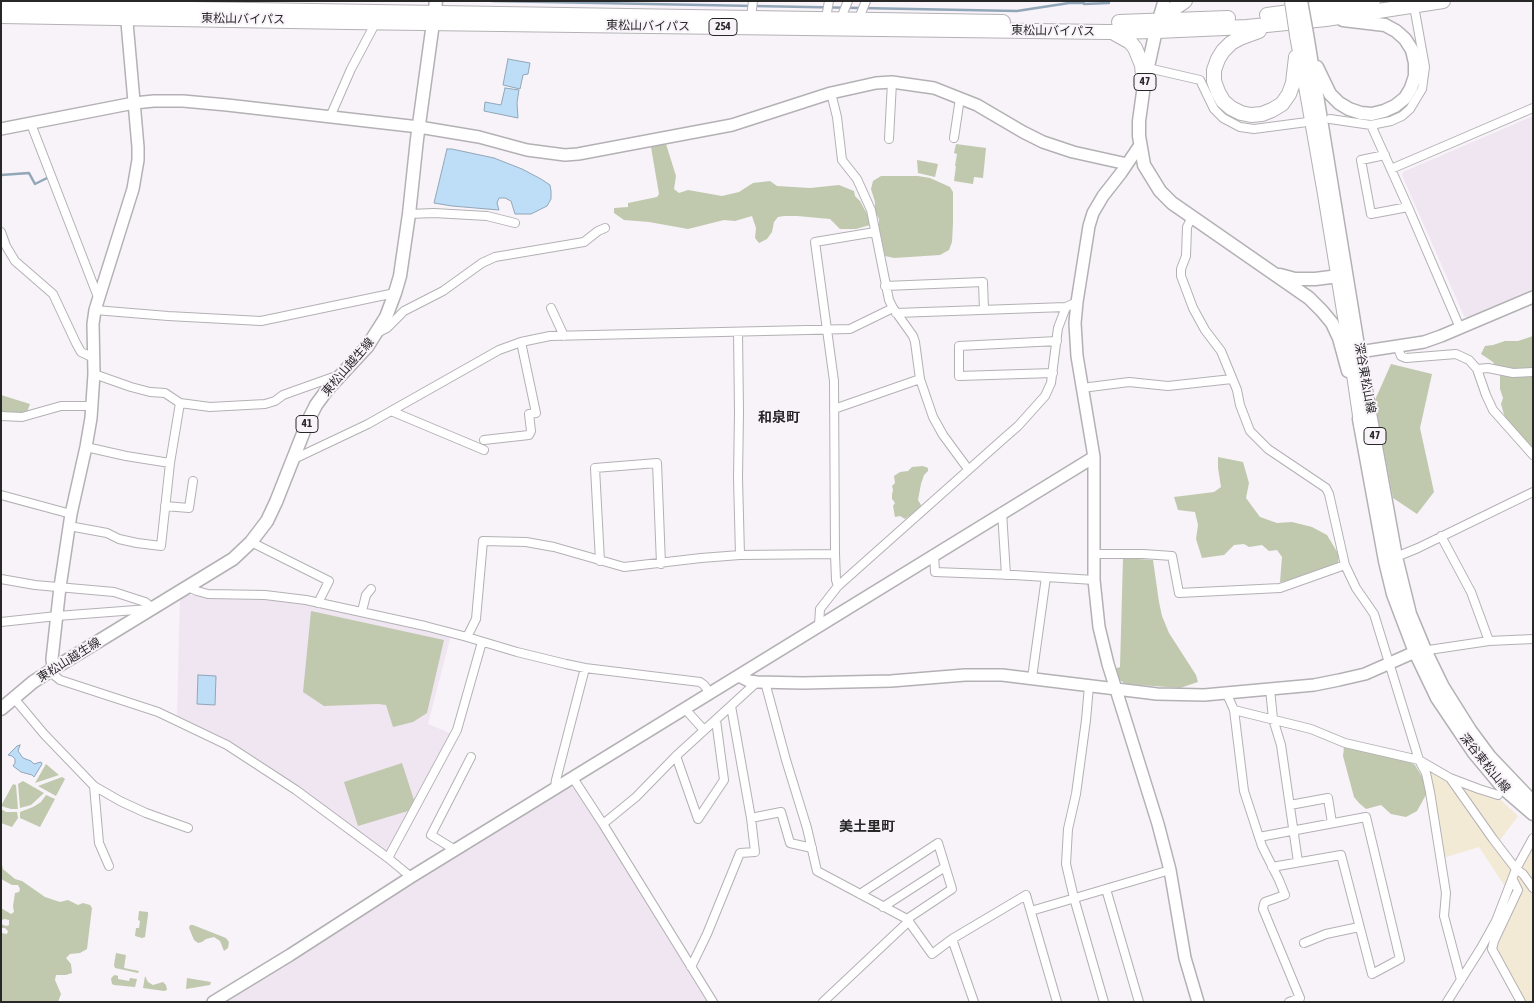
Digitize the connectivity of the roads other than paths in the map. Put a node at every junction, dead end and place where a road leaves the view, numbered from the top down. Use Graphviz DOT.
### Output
graph roads {
  1 [pos="753,1"];
  2 [pos="829,1"];
  3 [pos="848,1"];
  4 [pos="866,1"];
  5 [pos="1164,1"];
  6 [pos="1185,1"];
  7 [pos="1292,1"];
  8 [pos="1301,1"];
  9 [pos="1324,1"];
  10 [pos="1373,1"];
  11 [pos="1443,1"];
  12 [pos="1,6"];
  13 [pos="1414,6"];
  14 [pos="126,9"];
  15 [pos="434,12"];
  16 [pos="1,16"];
  17 [pos="751,17"];
  18 [pos="826,18"];
  19 [pos="841,18"];
  20 [pos="859,18"];
  21 [pos="1326,18"];
  22 [pos="1280,19"];
  23 [pos="376,22"];
  24 [pos="1158,26"];
  25 [pos="1108,32"];
  26 [pos="1302,34"];
  27 [pos="1148,68"];
  28 [pos="892,82"];
  29 [pos="1144,84"];
  30 [pos="831,93"];
  31 [pos="960,98"];
  32 [pos="134,104"];
  33 [pos="1533,108"];
  34 [pos="330,118"];
  35 [pos="1330,119"];
  36 [pos="1307,122"];
  37 [pos="31,124"];
  38 [pos="1371,126"];
  39 [pos="419,127"];
  40 [pos="1,130"];
  41 [pos="954,138"];
  42 [pos="889,139"];
  43 [pos="1140,144"];
  44 [pos="1385,155"];
  45 [pos="1126,164"];
  46 [pos="1391,169"];
  47 [pos="1408,208"];
  48 [pos="409,214"];
  49 [pos="1192,217"];
  50 [pos="515,223"];
  51 [pos="606,228"];
  52 [pos="1,232"];
  53 [pos="875,232"];
  54 [pos="4,249"];
  55 [pos="1273,274"];
  56 [pos="1338,276"];
  57 [pos="885,286"];
  58 [pos="395,293"];
  59 [pos="98,297"];
  60 [pos="1533,297"];
  61 [pos="1072,305"];
  62 [pos="551,308"];
  63 [pos="95,310"];
  64 [pos="984,310"];
  65 [pos="895,311"];
  66 [pos="1460,328"];
  67 [pos="826,329"];
  68 [pos="738,332"];
  69 [pos="377,333"];
  70 [pos="564,336"];
  71 [pos="1057,341"];
  72 [pos="521,342"];
  73 [pos="1397,346"];
  74 [pos="1360,352"];
  75 [pos="94,358"];
  76 [pos="1477,369"];
  77 [pos="1533,372"];
  78 [pos="94,374"];
  79 [pos="1053,374"];
  80 [pos="341,375"];
  81 [pos="920,379"];
  82 [pos="1232,379"];
  83 [pos="1082,388"];
  84 [pos="180,403"];
  85 [pos="92,406"];
  86 [pos="834,409"];
  87 [pos="391,411"];
  88 [pos="1,416"];
  89 [pos="1362,429"];
  90 [pos="484,440"];
  91 [pos="86,447"];
  92 [pos="484,450"];
  93 [pos="1533,455"];
  94 [pos="1094,457"];
  95 [pos="292,460"];
  96 [pos="170,463"];
  97 [pos="968,469"];
  98 [pos="193,481"];
  99 [pos="1533,492"];
  100 [pos="1,496"];
  101 [pos="165,506"];
  102 [pos="1002,512"];
  103 [pos="70,520"];
  104 [pos="1441,536"];
  105 [pos="251,542"];
  106 [pos="835,554"];
  107 [pos="934,554"];
  108 [pos="1094,554"];
  109 [pos="740,555"];
  110 [pos="1396,557"];
  111 [pos="600,560"];
  112 [pos="661,564"];
  113 [pos="1345,565"];
  114 [pos="1006,575"];
  115 [pos="1046,577"];
  116 [pos="1,579"];
  117 [pos="1094,580"];
  118 [pos="838,586"];
  119 [pos="60,587"];
  120 [pos="188,587"];
  121 [pos="371,589"];
  122 [pos="318,602"];
  123 [pos="154,609"];
  124 [pos="362,611"];
  125 [pos="58,616"];
  126 [pos="1,622"];
  127 [pos="819,626"];
  128 [pos="468,637"];
  129 [pos="1533,639"];
  130 [pos="1489,641"];
  131 [pos="482,642"];
  132 [pos="1420,651"];
  133 [pos="1389,664"];
  134 [pos="585,668"];
  135 [pos="53,669"];
  136 [pos="739,676"];
  137 [pos="1032,678"];
  138 [pos="761,682"];
  139 [pos="1089,686"];
  140 [pos="1116,689"];
  141 [pos="1270,689"];
  142 [pos="1226,692"];
  143 [pos="710,693"];
  144 [pos="14,697"];
  145 [pos="732,706"];
  146 [pos="1,709"];
  147 [pos="685,709"];
  148 [pos="1234,710"];
  149 [pos="1273,719"];
  150 [pos="716,720"];
  151 [pos="704,730"];
  152 [pos="676,756"];
  153 [pos="471,757"];
  154 [pos="1419,760"];
  155 [pos="573,778"];
  156 [pos="1450,778"];
  157 [pos="94,786"];
  158 [pos="555,788"];
  159 [pos="1498,795"];
  160 [pos="1533,802"];
  161 [pos="1290,805"];
  162 [pos="1533,814"];
  163 [pos="751,818"];
  164 [pos="1332,823"];
  165 [pos="603,824"];
  166 [pos="188,828"];
  167 [pos="1293,830"];
  168 [pos="1259,837"];
  169 [pos="1533,838"];
  170 [pos="812,848"];
  171 [pos="455,850"];
  172 [pos="388,858"];
  173 [pos="1298,862"];
  174 [pos="109,866"];
  175 [pos="945,867"];
  176 [pos="1272,867"];
  177 [pos="1516,869"];
  178 [pos="1170,870"];
  179 [pos="411,877"];
  180 [pos="1513,880"];
  181 [pos="1533,888"];
  182 [pos="1106,889"];
  183 [pos="860,894"];
  184 [pos="1074,898"];
  185 [pos="883,907"];
  186 [pos="1030,911"];
  187 [pos="908,920"];
  188 [pos="1360,927"];
  189 [pos="952,939"];
  190 [pos="1304,943"];
  191 [pos="691,967"];
  192 [pos="1461,980"];
  193 [pos="213,1002"];
  194 [pos="713,1002"];
  195 [pos="824,1002"];
  196 [pos="974,1002"];
  197 [pos="1057,1002"];
  198 [pos="1104,1002"];
  199 [pos="1139,1002"];
  200 [pos="1198,1002"];
  201 [pos="1289,1002"];
  202 [pos="1448,1002"];
  203 [pos="1522,1002"];
  1 -- 17 [label="street"];
  2 -- 18 [label="street"];
  3 -- 19 [label="street"];
  4 -- 20 [label="street"];
  5 -- 24 [label="street"];
  6 -- 24 [label="highway"];
  7 -- 26 [label="highway, bridge"];
  8 -- 26 [label="main road, 深谷東松山線 / 47, bridge"];
  9 -- 22 [label="main road"];
  10 -- 22 [label="highway, 東松山バイパス / 254"];
  11 -- 13 [label="highway, 東松山バイパス / 254"];
  12 -- 14 [label="highway, 東松山バイパス / 254"];
  13 -- 21 [label="highway, 東松山バイパス / 254"];
  13 -- 38 [label="street"];
  14 -- 15 [label="highway, 東松山バイパス / 254"];
  14 -- 16 [label="highway, 東松山バイパス / 254"];
  14 -- 23 [label="highway, 東松山バイパス / 254"];
  14 -- 32 [label="street"];
  15 -- 17 [label="highway, 東松山バイパス / 254"];
  15 -- 23 [label="highway, 東松山バイパス / 254"];
  15 -- 25 [label="highway, 東松山バイパス / 254"];
  15 -- 39 [label="main road, 東松山越生線 / 41"];
  17 -- 18 [label="highway, 東松山バイパス / 254"];
  18 -- 19 [label="highway, 東松山バイパス / 254"];
  19 -- 20 [label="highway, 東松山バイパス / 254"];
  20 -- 24 [label="highway, 東松山バイパス / 254"];
  21 -- 22 [label="highway, 東松山バイパス / 254"];
  21 -- 26 [label="main road"];
  22 -- 24 [label="highway, 東松山バイパス / 254"];
  22 -- 26 [label="highway"];
  23 -- 34 [label="street"];
  24 -- 25 [label="highway, 東松山バイパス / 254"];
  24 -- 27 [label="main road, 深谷東松山線 / 47"];
  25 -- 29 [label="highway"];
  26 -- 56 [label="highway"];
  26 -- 74 [label="main road, 深谷東松山線 / 47"];
  27 -- 29 [label="main road, 深谷東松山線 / 47"];
  27 -- 36 [label="street"];
  28 -- 30 [label="street"];
  28 -- 31 [label="street"];
  28 -- 42 [label="street"];
  29 -- 43 [label="main road, 深谷東松山線 / 47"];
  30 -- 39 [label="street"];
  30 -- 53 [label="street"];
  31 -- 41 [label="street"];
  31 -- 45 [label="street"];
  32 -- 34 [label="street"];
  32 -- 37 [label="street"];
  32 -- 59 [label="street"];
  33 -- 46 [label="street"];
  34 -- 39 [label="street"];
  35 -- 38 [label="street"];
  37 -- 40 [label="street"];
  37 -- 59 [label="street"];
  38 -- 44 [label="street"];
  39 -- 48 [label="main road, 東松山越生線 / 41"];
  43 -- 45 [label="street"];
  43 -- 49 [label="main road, 深谷東松山線 / 47"];
  44 -- 46 [label="street"];
  44 -- 47 [label="street"];
  45 -- 61 [label="street"];
  46 -- 47 [label="street"];
  47 -- 66 [label="street"];
  48 -- 50 [label="street"];
  48 -- 58 [label="main road, 東松山越生線 / 41"];
  49 -- 55 [label="main road, 深谷東松山線 / 47"];
  49 -- 82 [label="street"];
  51 -- 69 [label="street"];
  52 -- 54 [label="street"];
  53 -- 57 [label="street"];
  53 -- 67 [label="street"];
  54 -- 75 [label="street"];
  55 -- 56 [label="main road, 深谷東松山線 / 47"];
  55 -- 89 [label="main road, 深谷東松山線 / 47"];
  56 -- 89 [label="highway"];
  57 -- 64 [label="street"];
  57 -- 65 [label="street"];
  58 -- 63 [label="street"];
  58 -- 69 [label="main road, 東松山越生線 / 41"];
  59 -- 63 [label="street"];
  60 -- 66 [label="street"];
  61 -- 64 [label="street"];
  61 -- 71 [label="street"];
  61 -- 83 [label="street"];
  62 -- 70 [label="street"];
  63 -- 75 [label="street"];
  64 -- 65 [label="street"];
  65 -- 67 [label="street"];
  65 -- 81 [label="street"];
  66 -- 73 [label="street"];
  67 -- 68 [label="street"];
  67 -- 86 [label="street"];
  68 -- 70 [label="street"];
  68 -- 109 [label="street"];
  69 -- 80 [label="main road, 東松山越生線 / 41"];
  70 -- 72 [label="street"];
  71 -- 79 [label="street"];
  71 -- 79 [label="street"];
  72 -- 87 [label="street"];
  72 -- 90 [label="street"];
  73 -- 74 [label="street"];
  73 -- 76 [label="street"];
  74 -- 110 [label="main road, 深谷東松山線 / 47"];
  75 -- 78 [label="street"];
  76 -- 77 [label="street"];
  76 -- 93 [label="street"];
  78 -- 84 [label="street"];
  78 -- 85 [label="street"];
  79 -- 97 [label="street"];
  80 -- 84 [label="street"];
  80 -- 95 [label="main road, 東松山越生線 / 41"];
  81 -- 86 [label="street"];
  81 -- 97 [label="street"];
  82 -- 83 [label="street"];
  82 -- 113 [label="street"];
  83 -- 94 [label="street"];
  84 -- 96 [label="street"];
  85 -- 88 [label="street"];
  85 -- 91 [label="street"];
  86 -- 106 [label="street"];
  87 -- 92 [label="street"];
  87 -- 95 [label="street"];
  89 -- 132 [label="main road, 深谷東松山線 / 47"];
  91 -- 96 [label="street"];
  91 -- 103 [label="street"];
  94 -- 102 [label="street"];
  94 -- 108 [label="street"];
  95 -- 105 [label="main road, 東松山越生線 / 41"];
  96 -- 101 [label="street"];
  97 -- 118 [label="street"];
  98 -- 101 [label="street"];
  99 -- 104 [label="street"];
  100 -- 103 [label="street"];
  101 -- 103 [label="street"];
  102 -- 107 [label="street"];
  102 -- 114 [label="street"];
  103 -- 119 [label="street"];
  104 -- 110 [label="street"];
  104 -- 130 [label="street"];
  105 -- 120 [label="main road, 東松山越生線 / 41"];
  105 -- 122 [label="street"];
  106 -- 109 [label="street"];
  106 -- 118 [label="street"];
  107 -- 114 [label="street"];
  107 -- 127 [label="street"];
  108 -- 113 [label="street"];
  108 -- 117 [label="street"];
  109 -- 112 [label="street"];
  110 -- 132 [label="main road, 深谷東松山線 / 47"];
  111 -- 112 [label="street"];
  111 -- 112 [label="street"];
  111 -- 128 [label="street"];
  113 -- 133 [label="street"];
  114 -- 115 [label="street"];
  115 -- 117 [label="street"];
  115 -- 137 [label="street"];
  116 -- 119 [label="street"];
  117 -- 140 [label="street"];
  118 -- 127 [label="street"];
  119 -- 123 [label="street"];
  119 -- 125 [label="street"];
  120 -- 122 [label="street"];
  120 -- 123 [label="main road, 東松山越生線 / 41"];
  121 -- 124 [label="street"];
  122 -- 124 [label="street"];
  123 -- 125 [label="street"];
  123 -- 135 [label="main road, 東松山越生線 / 41"];
  124 -- 128 [label="street"];
  125 -- 126 [label="street"];
  125 -- 135 [label="street"];
  127 -- 136 [label="street"];
  128 -- 131 [label="street"];
  129 -- 130 [label="street"];
  130 -- 132 [label="street"];
  131 -- 134 [label="street"];
  131 -- 172 [label="street"];
  132 -- 133 [label="street"];
  132 -- 160 [label="main road, 深谷東松山線 / 47"];
  132 -- 162 [label="main road, 深谷東松山線 / 47"];
  133 -- 141 [label="street"];
  133 -- 154 [label="street"];
  134 -- 143 [label="street"];
  134 -- 158 [label="street"];
  135 -- 144 [label="main road, 東松山越生線 / 41"];
  135 -- 172 [label="street"];
  136 -- 138 [label="street"];
  136 -- 143 [label="street"];
  137 -- 138 [label="street"];
  137 -- 139 [label="street"];
  138 -- 145 [label="street"];
  138 -- 170 [label="street"];
  139 -- 140 [label="street"];
  139 -- 184 [label="street"];
  140 -- 142 [label="street"];
  140 -- 178 [label="street"];
  141 -- 142 [label="street"];
  141 -- 149 [label="street"];
  142 -- 148 [label="street"];
  143 -- 147 [label="street"];
  144 -- 146 [label="main road, 東松山越生線 / 41"];
  144 -- 157 [label="street"];
  145 -- 150 [label="street"];
  145 -- 163 [label="street"];
  147 -- 151 [label="street"];
  147 -- 155 [label="street"];
  148 -- 149 [label="street"];
  148 -- 168 [label="street"];
  149 -- 154 [label="street"];
  149 -- 161 [label="street"];
  150 -- 151 [label="street"];
  150 -- 152 [label="street"];
  151 -- 152 [label="street"];
  152 -- 165 [label="street"];
  153 -- 171 [label="street"];
  154 -- 156 [label="street"];
  154 -- 192 [label="street"];
  155 -- 158 [label="street"];
  155 -- 165 [label="street"];
  156 -- 159 [label="street"];
  156 -- 177 [label="street"];
  157 -- 166 [label="street"];
  157 -- 174 [label="street"];
  158 -- 171 [label="street"];
  161 -- 164 [label="street"];
  161 -- 167 [label="street"];
  163 -- 170 [label="street"];
  163 -- 191 [label="street"];
  164 -- 167 [label="street"];
  164 -- 188 [label="street"];
  165 -- 191 [label="street"];
  167 -- 168 [label="street"];
  167 -- 173 [label="street"];
  168 -- 176 [label="street"];
  169 -- 177 [label="street"];
  170 -- 183 [label="street"];
  171 -- 179 [label="street"];
  172 -- 179 [label="street"];
  173 -- 176 [label="street"];
  173 -- 188 [label="street"];
  175 -- 183 [label="street"];
  175 -- 185 [label="street"];
  175 -- 187 [label="street"];
  176 -- 201 [label="street"];
  177 -- 180 [label="street"];
  177 -- 181 [label="street"];
  178 -- 182 [label="street"];
  178 -- 200 [label="street"];
  179 -- 193 [label="street"];
  180 -- 192 [label="street"];
  180 -- 203 [label="street"];
  182 -- 184 [label="street"];
  182 -- 199 [label="street"];
  183 -- 185 [label="street"];
  184 -- 186 [label="street"];
  184 -- 198 [label="street"];
  185 -- 187 [label="street"];
  186 -- 189 [label="street"];
  186 -- 197 [label="street"];
  187 -- 189 [label="street"];
  187 -- 195 [label="street"];
  188 -- 190 [label="street"];
  189 -- 196 [label="street"];
  191 -- 194 [label="street"];
  192 -- 202 [label="street"];
}
